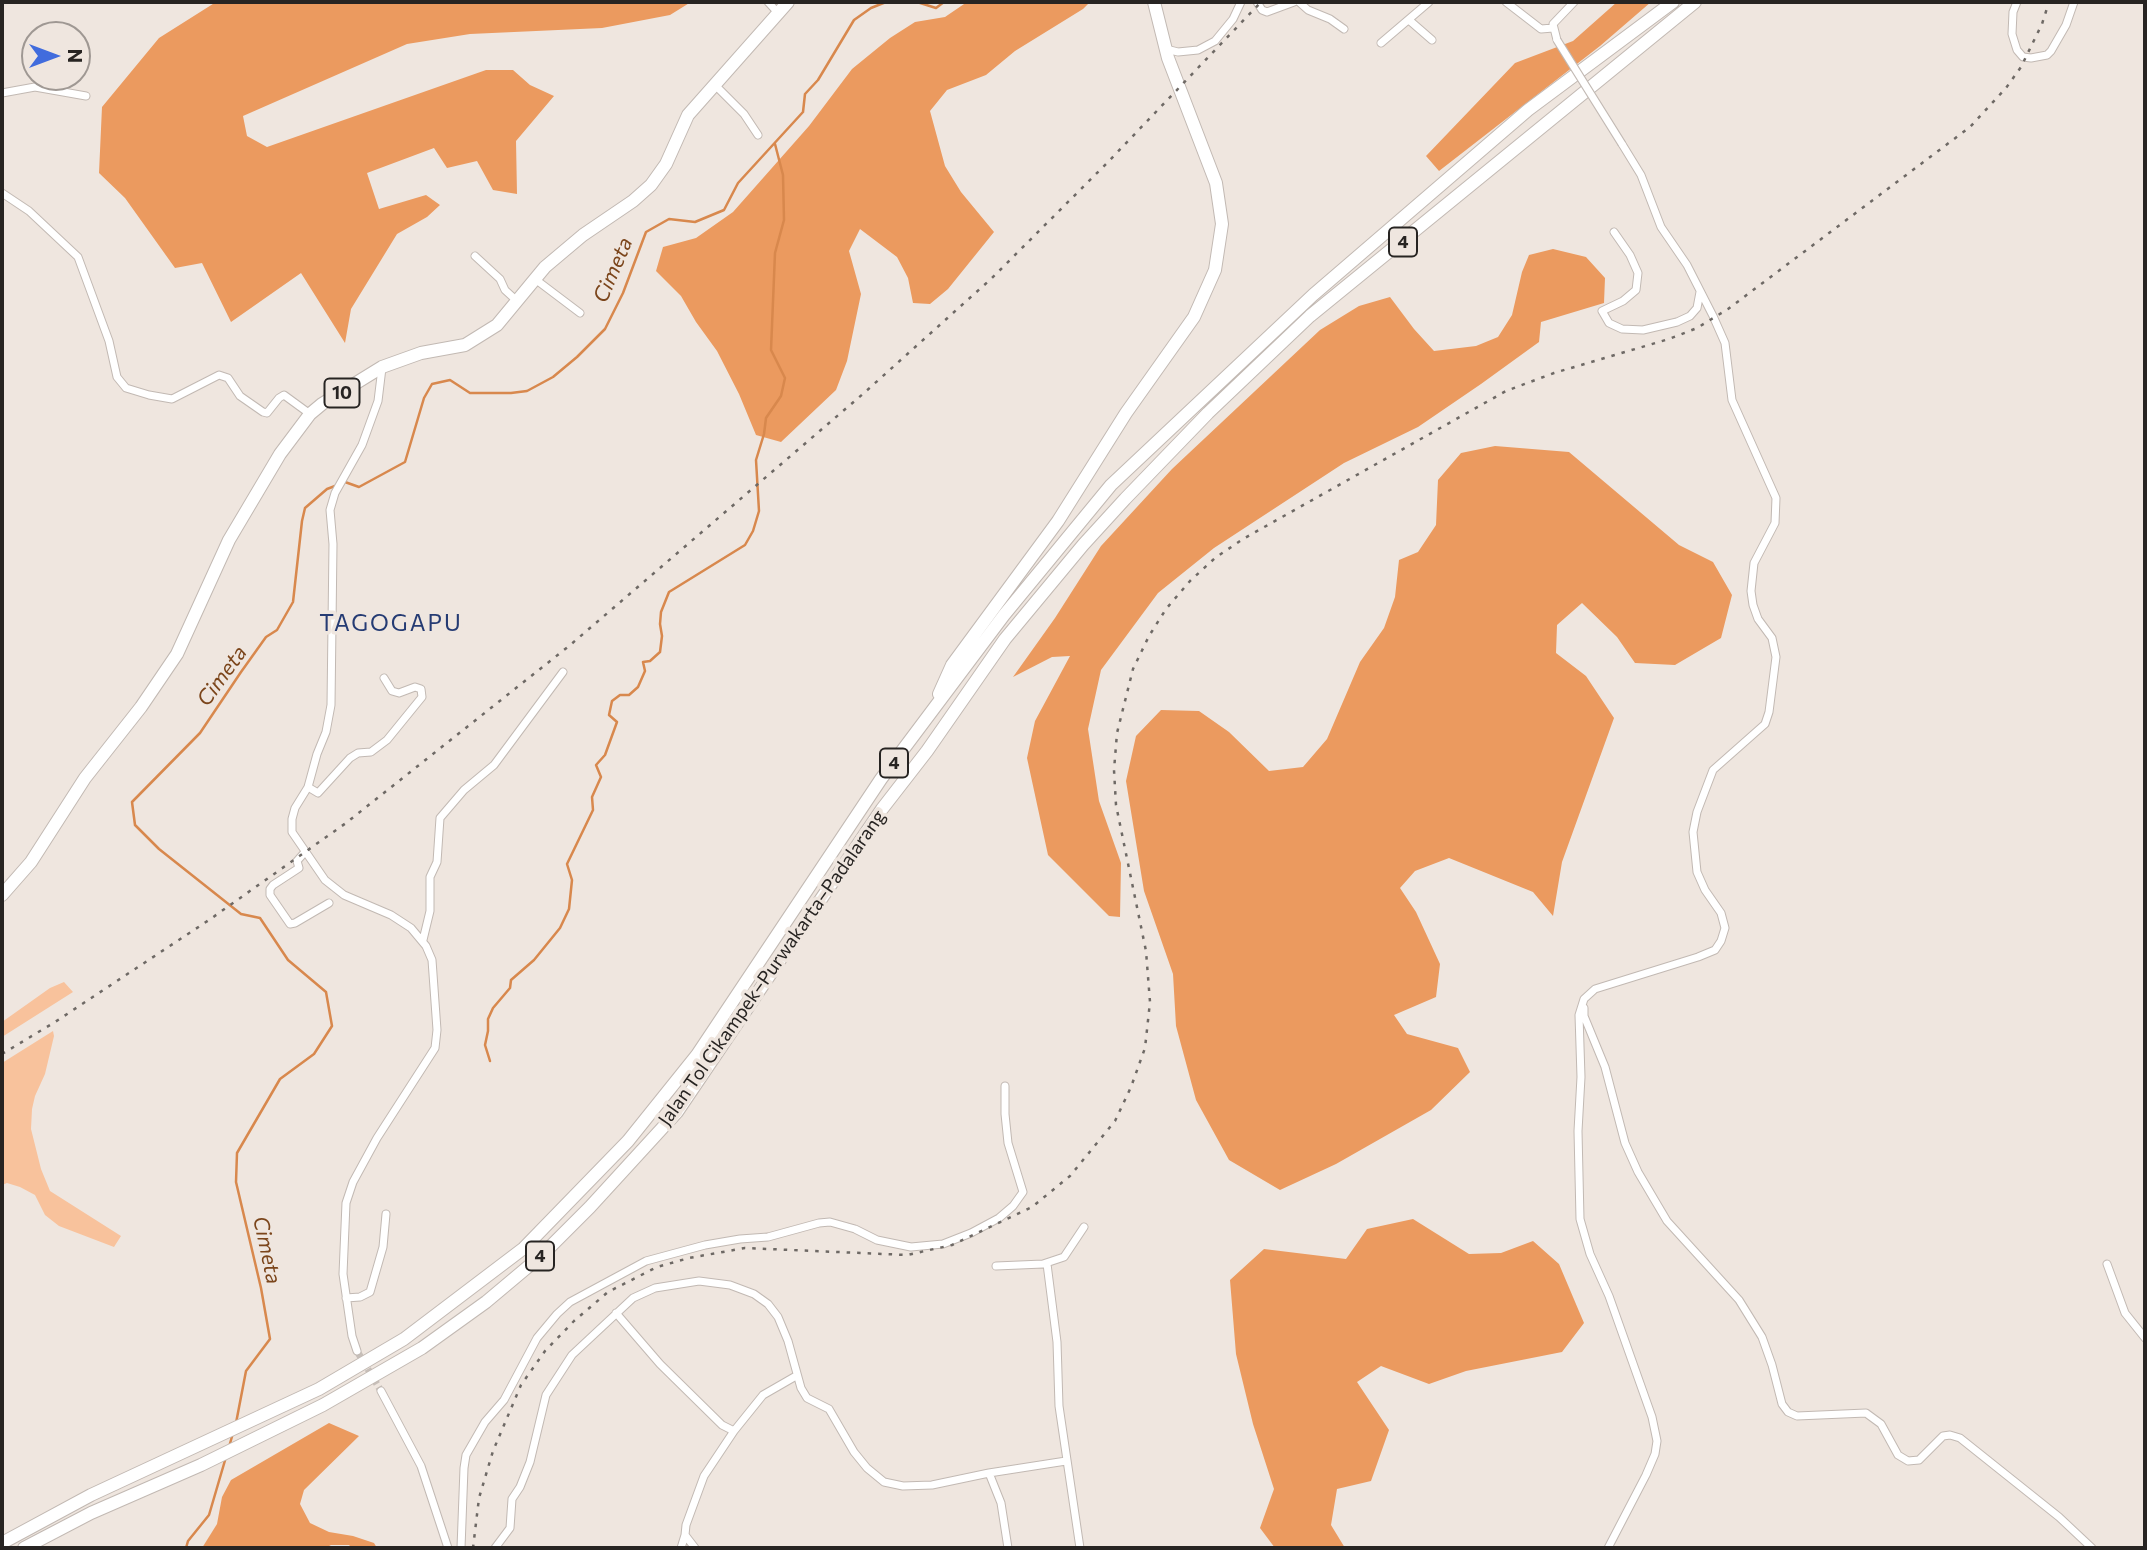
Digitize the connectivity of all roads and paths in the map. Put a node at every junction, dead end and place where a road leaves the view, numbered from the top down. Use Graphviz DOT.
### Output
graph roads {
  1 [pos="768,2"];
  2 [pos="788,2"];
  3 [pos="1154,2"];
  4 [pos="1241,2"];
  5 [pos="1257,2"];
  6 [pos="1297,2"];
  7 [pos="1428,2"];
  8 [pos="1506,2"];
  9 [pos="1574,2"];
  10 [pos="1673,2"];
  11 [pos="1695,2"];
  12 [pos="2017,2"];
  13 [pos="2074,2"];
  14 [pos="779,14"];
  15 [pos="1409,20"];
  16 [pos="1553,28"];
  17 [pos="1344,29"];
  18 [pos="1432,40"];
  19 [pos="1381,43"];
  20 [pos="1166,49"];
  21 [pos="715,85"];
  22 [pos="2,93"];
  23 [pos="86,96"];
  24 [pos="758,135"];
  25 [pos="2,193"];
  26 [pos="1614,232"];
  27 [pos="475,256"];
  28 [pos="535,279"];
  29 [pos="1700,291"];
  30 [pos="518,301"];
  31 [pos="580,313"];
  32 [pos="382,367"];
  33 [pos="310,414"];
  34 [pos="563,672"];
  35 [pos="384,677"];
  36 [pos="928,718"];
  37 [pos="308,788"];
  38 [pos="305,852"];
  39 [pos="2,895"];
  40 [pos="329,903"];
  41 [pos="423,940"];
  42 [pos="1584,999"];
  43 [pos="1005,1086"];
  44 [pos="386,1214"];
  45 [pos="1084,1227"];
  46 [pos="1046,1264"];
  47 [pos="2107,1264"];
  48 [pos="996,1266"];
  49 [pos="346,1298"];
  50 [pos="616,1313"];
  51 [pos="2145,1338"];
  52 [pos="357,1351"];
  53 [pos="796,1376"];
  54 [pos="381,1391"];
  55 [pos="733,1431"];
  56 [pos="1066,1461"];
  57 [pos="989,1473"];
  58 [pos="685,1535"];
  59 [pos="2,1543"];
  60 [pos="24,1548"];
  61 [pos="448,1548"];
  62 [pos="461,1548"];
  63 [pos="495,1548"];
  64 [pos="681,1548"];
  65 [pos="695,1548"];
  66 [pos="1008,1548"];
  67 [pos="1080,1548"];
  68 [pos="1608,1548"];
  69 [pos="2092,1548"];
  1 -- 14 [label="street"];
  2 -- 14 [label="highway, 10"];
  3 -- 20 [label="highway"];
  4 -- 20 [label="street"];
  5 -- 6 [label="street"];
  6 -- 17 [label="street"];
  7 -- 15 [label="street"];
  8 -- 16 [label="street"];
  9 -- 16 [label="street"];
  10 -- 36 [label="highway, Jalan Tol Cikampek–Purwakarta–Padalarang / 4"];
  11 -- 60 [label="highway, Jalan Tol Cikampek–Purwakarta–Padalarang / 4"];
  12 -- 13 [label="street"];
  14 -- 21 [label="highway, 10"];
  15 -- 18 [label="street"];
  15 -- 19 [label="street"];
  16 -- 29 [label="street, bridge"];
  20 -- 36 [label="highway"];
  21 -- 24 [label="street"];
  21 -- 28 [label="highway, 10"];
  22 -- 23 [label="street"];
  25 -- 33 [label="street"];
  26 -- 29 [label="street"];
  27 -- 30 [label="street"];
  28 -- 30 [label="highway, 10"];
  28 -- 31 [label="street"];
  29 -- 42 [label="street"];
  30 -- 32 [label="highway, 10"];
  32 -- 33 [label="highway, 10"];
  32 -- 37 [label="street"];
  33 -- 39 [label="highway, 10"];
  34 -- 41 [label="street"];
  35 -- 37 [label="street"];
  36 -- 59 [label="highway, Jalan Tol Cikampek–Purwakarta–Padalarang / 4"];
  37 -- 38 [label="street"];
  38 -- 40 [label="street"];
  38 -- 41 [label="street"];
  41 -- 49 [label="street"];
  42 -- 68 [label="street"];
  42 -- 69 [label="street"];
  43 -- 62 [label="street"];
  44 -- 49 [label="street"];
  45 -- 46 [label="street"];
  46 -- 48 [label="street"];
  46 -- 56 [label="street"];
  47 -- 51 [label="street"];
  49 -- 52 [label="street"];
  50 -- 53 [label="street"];
  50 -- 55 [label="street"];
  50 -- 63 [label="street"];
  53 -- 55 [label="street"];
  53 -- 57 [label="street"];
  54 -- 61 [label="street"];
  55 -- 58 [label="street"];
  56 -- 57 [label="street"];
  56 -- 67 [label="street"];
  57 -- 66 [label="street"];
  58 -- 64 [label="street"];
  58 -- 65 [label="street"];
}
